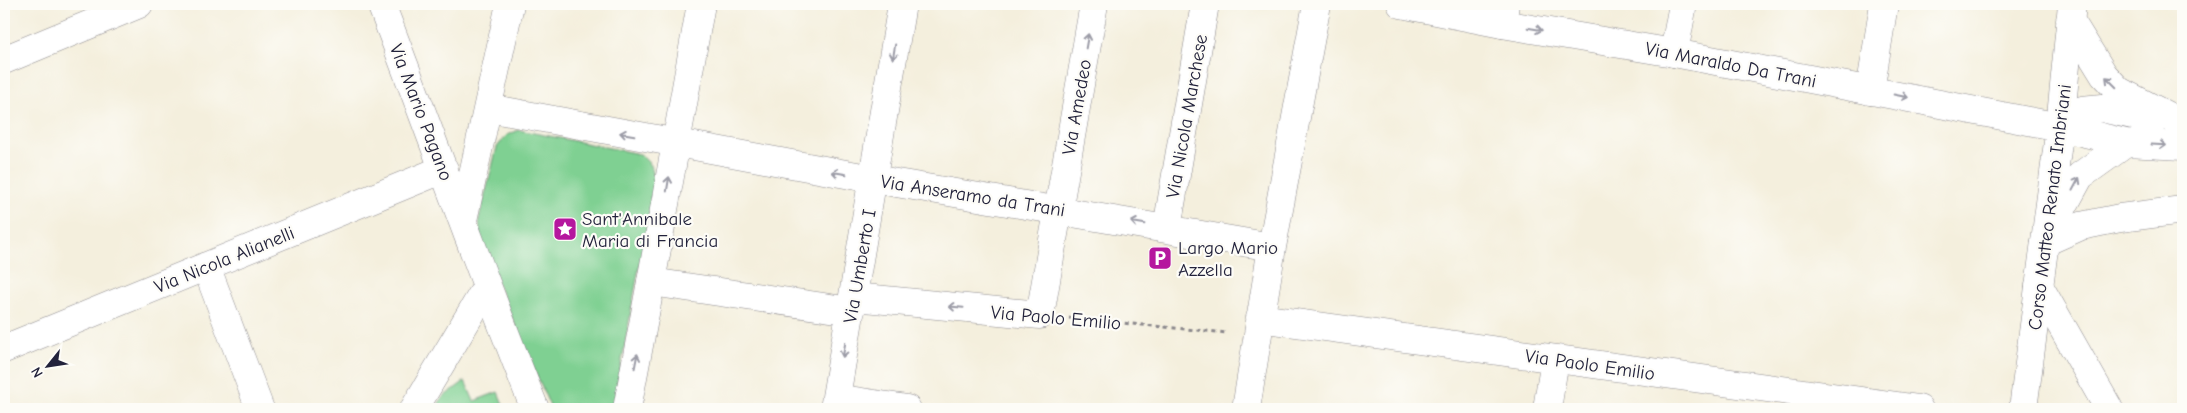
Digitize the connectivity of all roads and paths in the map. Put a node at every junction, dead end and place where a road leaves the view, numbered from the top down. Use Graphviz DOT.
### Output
graph roads {
  1 [pos="139,4"];
  2 [pos="382,4"];
  3 [pos="510,4"];
  4 [pos="700,4"];
  5 [pos="902,4"];
  6 [pos="1094,4"];
  7 [pos="1205,4"];
  8 [pos="1317,4"];
  9 [pos="1401,4"];
  10 [pos="1683,4"];
  11 [pos="1884,4"];
  12 [pos="2071,12"];
  13 [pos="1503,14"];
  14 [pos="1674,53"];
  15 [pos="4,60"];
  16 [pos="1870,91"];
  17 [pos="488,108"];
  18 [pos="2183,125"];
  19 [pos="2060,127"];
  20 [pos="675,142"];
  21 [pos="2126,143"];
  22 [pos="2183,146"];
  23 [pos="444,169"];
  24 [pos="874,179"];
  25 [pos="1058,210"];
  26 [pos="2181,214"];
  27 [pos="463,220"];
  28 [pos="1167,228"];
  29 [pos="2045,242"];
  30 [pos="1272,246"];
  31 [pos="206,266"];
  32 [pos="652,282"];
  33 [pos="2039,286"];
  34 [pos="486,288"];
  35 [pos="853,304"];
  36 [pos="1040,315"];
  37 [pos="1259,327"];
  38 [pos="4,349"];
  39 [pos="1555,359"];
  40 [pos="1775,399"];
  41 [pos="835,404"];
  42 [pos="260,409"];
  43 [pos="414,409"];
  44 [pos="535,409"];
  45 [pos="627,409"];
  46 [pos="907,409"];
  47 [pos="1246,409"];
  48 [pos="1547,409"];
  49 [pos="1919,409"];
  50 [pos="2023,409"];
  51 [pos="2109,409"];
  1 -- 15 [label="street"];
  2 -- 23 [label="street, Via Mario Pagano"];
  3 -- 17 [label="street"];
  4 -- 20 [label="street"];
  5 -- 24 [label="street, Via Umberto I, one-way"];
  25 -- 6 [label="street, Via Amedeo, one-way"];
  7 -- 28 [label="street, Via Nicola Marchese"];
  8 -- 30 [label="street"];
  9 -- 13 [label="street, Via Maraldo Da Trani"];
  10 -- 14 [label="street"];
  11 -- 16 [label="street"];
  18 -- 12 [label="street, one-way"];
  12 -- 19 [label="street, Corso Matteo Renato Imbriani"];
  13 -- 14 [label="street, Via Maraldo Da Trani, one-way"];
  14 -- 16 [label="street, Via Maraldo Da Trani"];
  16 -- 19 [label="street, Via Maraldo Da Trani, one-way"];
  20 -- 17 [label="street, Via Anseramo da Trani, one-way"];
  17 -- 27 [label="street"];
  18 -- 19 [label="street"];
  19 -- 21 [label="street, Via Maraldo Da Trani"];
  19 -- 29 [label="street, Corso Matteo Renato Imbriani"];
  24 -- 20 [label="street, Via Anseramo da Trani, one-way"];
  32 -- 20 [label="street, one-way"];
  21 -- 22 [label="street, Via Maraldo Da Trani, one-way"];
  29 -- 21 [label="street, one-way"];
  23 -- 27 [label="street, Via Mario Pagano"];
  23 -- 31 [label="street, Via Nicola Alianelli"];
  24 -- 25 [label="street, Via Anseramo da Trani"];
  24 -- 35 [label="street, Via Umberto I"];
  28 -- 25 [label="street, Via Anseramo da Trani, one-way"];
  25 -- 36 [label="street"];
  26 -- 29 [label="street"];
  27 -- 34 [label="street, Via Mario Pagano"];
  28 -- 30 [label="street, Via Anseramo da Trani"];
  29 -- 33 [label="street, Corso Matteo Renato Imbriani"];
  30 -- 37 [label="street"];
  31 -- 38 [label="street, Via Nicola Alianelli"];
  31 -- 42 [label="street"];
  32 -- 35 [label="street, Via Paolo Emilio"];
  45 -- 32 [label="street, one-way"];
  33 -- 50 [label="street, Corso Matteo Renato Imbriani"];
  33 -- 51 [label="street"];
  34 -- 43 [label="street"];
  34 -- 44 [label="street, Via Mario Pagano"];
  36 -- 35 [label="street, Via Paolo Emilio, one-way"];
  35 -- 41 [label="street, Via Umberto I, one-way"];
  36 -- 37 [label="path, Via Paolo Emilio"];
  37 -- 39 [label="street, Via Paolo Emilio"];
  37 -- 47 [label="street"];
  39 -- 40 [label="street, Via Paolo Emilio"];
  39 -- 48 [label="street"];
  40 -- 49 [label="street, Via Paolo Emilio"];
  41 -- 46 [label="street"];
}
